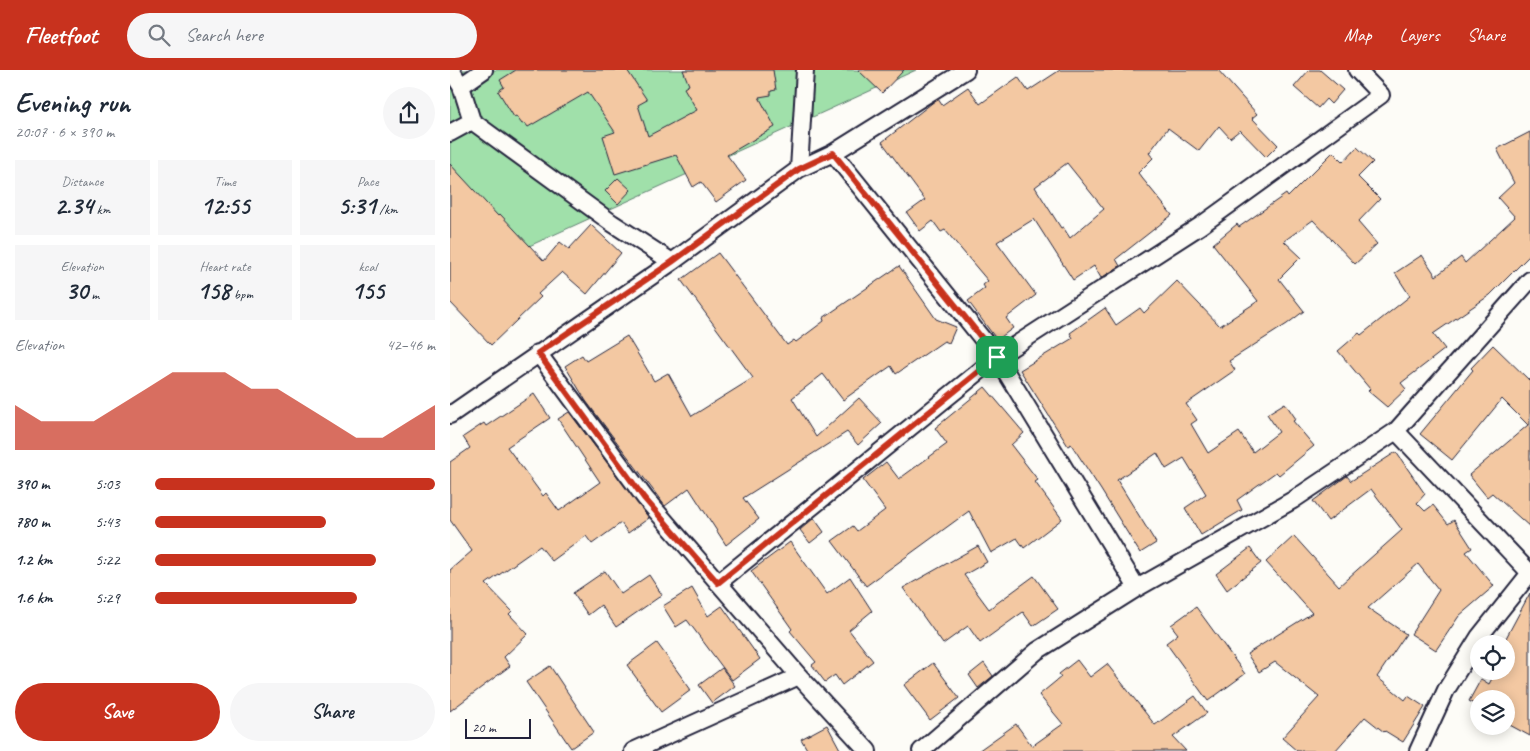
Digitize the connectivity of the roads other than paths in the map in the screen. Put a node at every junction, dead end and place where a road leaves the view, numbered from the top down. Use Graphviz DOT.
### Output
graph roads {
  1 [pos="451,70"];
  2 [pos="484,70"];
  3 [pos="805,70"];
  4 [pos="966,70"];
  5 [pos="1357,70"];
  6 [pos="461,86"];
  7 [pos="472,121"];
  8 [pos="450,133"];
  9 [pos="833,153"];
  10 [pos="799,169"];
  11 [pos="672,262"];
  12 [pos="1530,280"];
  13 [pos="538,353"];
  14 [pos="997,357"];
  15 [pos="450,415"];
  16 [pos="1396,431"];
  17 [pos="1530,573"];
  18 [pos="718,583"];
  19 [pos="1137,588"];
  20 [pos="800,676"];
  21 [pos="633,751"];
  22 [pos="868,751"];
  23 [pos="922,751"];
  24 [pos="1418,751"];
  1 -- 6 [label="street"];
  2 -- 6 [label="street"];
  3 -- 10 [label="street"];
  4 -- 9 [label="street"];
  5 -- 14 [label="street"];
  6 -- 7 [label="street"];
  7 -- 8 [label="street"];
  7 -- 11 [label="street"];
  9 -- 10 [label="street"];
  9 -- 14 [label="street"];
  10 -- 11 [label="street"];
  11 -- 13 [label="street"];
  12 -- 16 [label="street"];
  13 -- 15 [label="street"];
  13 -- 18 [label="street"];
  14 -- 18 [label="street"];
  14 -- 19 [label="street"];
  16 -- 17 [label="street"];
  16 -- 19 [label="street"];
  17 -- 24 [label="street"];
  18 -- 20 [label="street"];
  19 -- 23 [label="street"];
  20 -- 21 [label="street"];
  20 -- 22 [label="street"];
}
